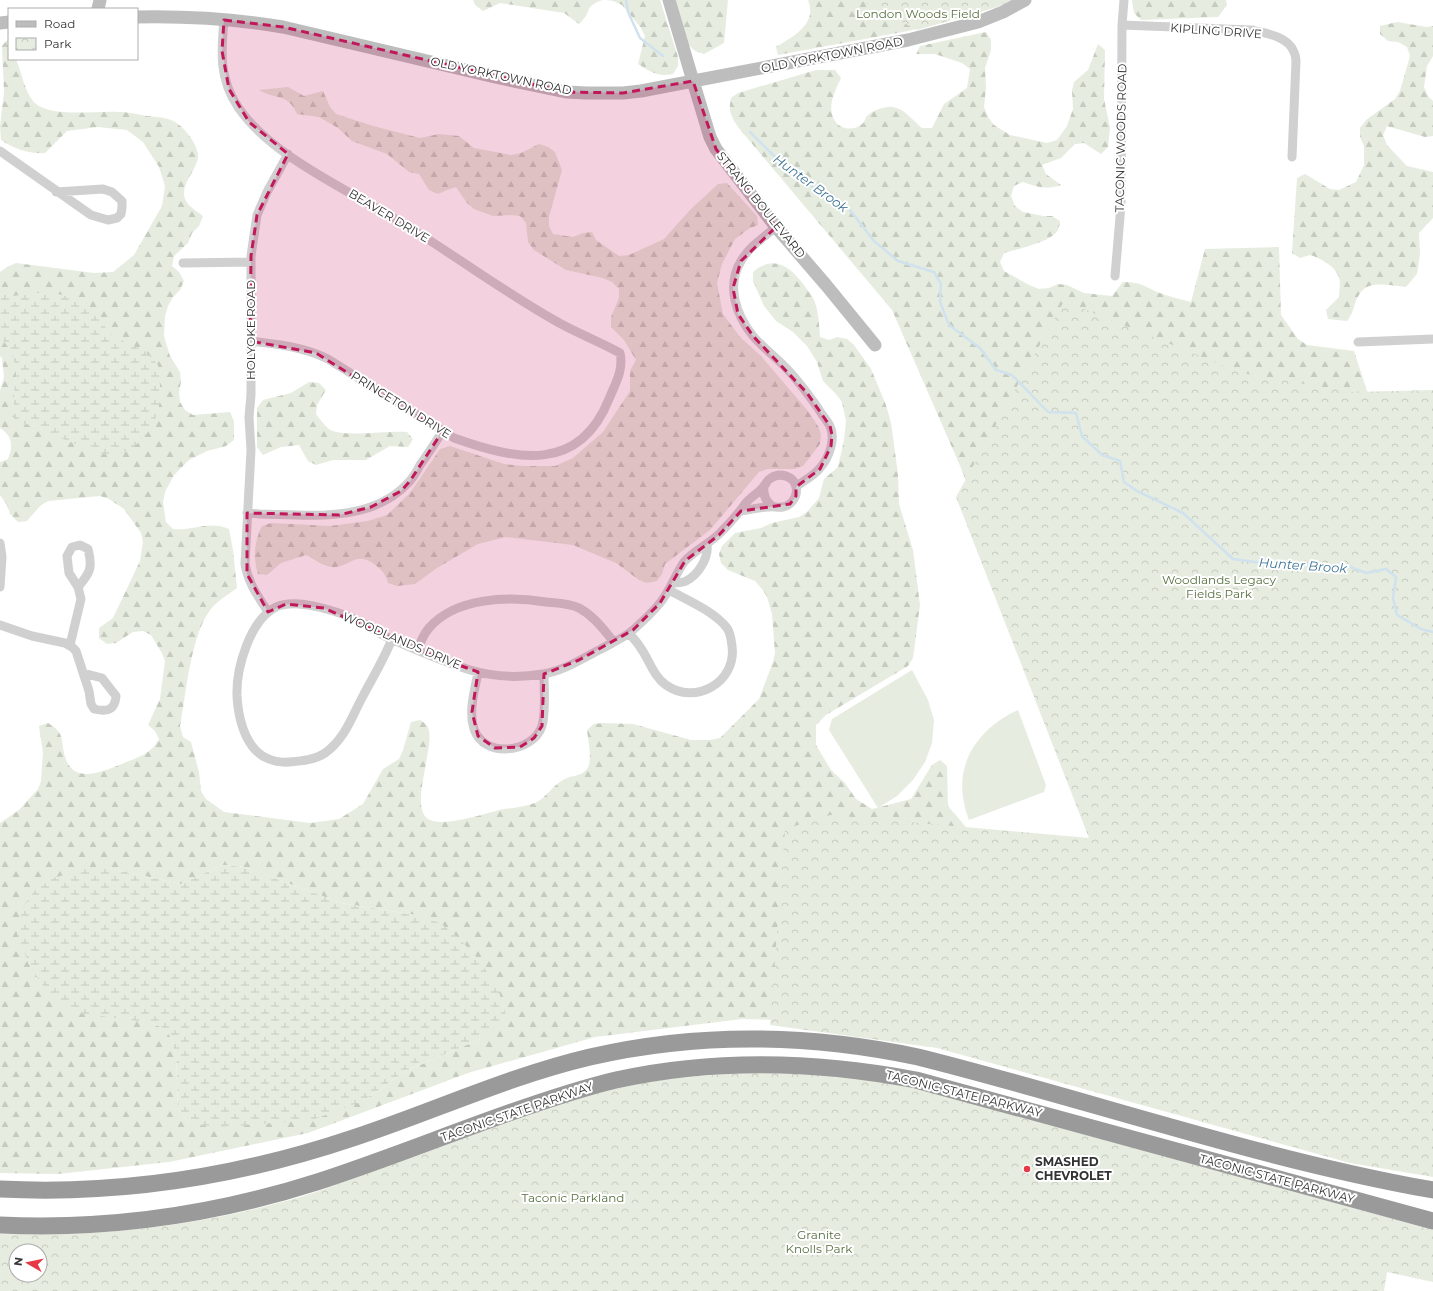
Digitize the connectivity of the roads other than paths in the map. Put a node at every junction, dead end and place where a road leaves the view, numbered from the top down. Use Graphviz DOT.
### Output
graph roads {
  1 [pos="670,0"];
  2 [pos="1025,0"];
  3 [pos="1124,0"];
  4 [pos="138,17"];
  5 [pos="224,20"];
  6 [pos="1122,25"];
  7 [pos="692,81"];
  8 [pos="0,151"];
  9 [pos="288,154"];
  10 [pos="1292,157"];
  11 [pos="56,192"];
  12 [pos="776,227"];
  13 [pos="251,262"];
  14 [pos="183,263"];
  15 [pos="1114,276"];
  16 [pos="1433,339"];
  17 [pos="250,341"];
  18 [pos="1358,342"];
  19 [pos="875,345"];
  20 [pos="622,361"];
  21 [pos="442,432"];
  22 [pos="764,486"];
  23 [pos="796,487"];
  24 [pos="772,506"];
  25 [pos="742,511"];
  26 [pos="247,513"];
  27 [pos="0,543"];
  28 [pos="707,544"];
  29 [pos="671,586"];
  30 [pos="0,587"];
  31 [pos="78,587"];
  32 [pos="268,612"];
  33 [pos="0,625"];
  34 [pos="629,633"];
  35 [pos="392,639"];
  36 [pos="614,642"];
  37 [pos="70,645"];
  38 [pos="418,650"];
  39 [pos="478,672"];
  40 [pos="83,673"];
  41 [pos="544,674"];
  42 [pos="0,1188"];
  43 [pos="1433,1190"];
  44 [pos="1433,1221"];
  45 [pos="0,1225"];
  1 -- 7 [label="main road, STRANG BOULEVARD"];
  2 -- 7 [label="main road, OLD YORKTOWN ROAD"];
  3 -- 6 [label="street, TACONIC WOODS ROAD"];
  4 -- 5 [label="main road, OLD YORKTOWN ROAD"];
  5 -- 7 [label="main road, OLD YORKTOWN ROAD"];
  5 -- 9 [label="street, BEAVER DRIVE"];
  6 -- 10 [label="street, KIPLING DRIVE"];
  6 -- 15 [label="street, TACONIC WOODS ROAD"];
  7 -- 12 [label="main road, STRANG BOULEVARD"];
  8 -- 11 [label="street"];
  9 -- 13 [label="street, HOLYOKE ROAD"];
  9 -- 20 [label="street, BEAVER DRIVE"];
  11 -- 11 [label="street"];
  12 -- 19 [label="main road, STRANG BOULEVARD"];
  12 -- 23 [label="street"];
  13 -- 14 [label="street"];
  13 -- 17 [label="street, HOLYOKE ROAD"];
  16 -- 18 [label="street"];
  17 -- 21 [label="street, PRINCETON DRIVE"];
  17 -- 26 [label="street, HOLYOKE ROAD"];
  20 -- 21 [label="street, PRINCETON DRIVE"];
  21 -- 26 [label="street"];
  22 -- 23 [label="street, WOODLANDS DRIVE"];
  22 -- 24 [label="street"];
  22 -- 25 [label="street, WOODLANDS DRIVE"];
  23 -- 24 [label="street"];
  24 -- 25 [label="street"];
  25 -- 28 [label="street, WOODLANDS DRIVE"];
  26 -- 32 [label="street, HOLYOKE ROAD"];
  27 -- 30 [label="street"];
  28 -- 29 [label="street, WOODLANDS DRIVE"];
  28 -- 29 [label="street"];
  29 -- 34 [label="street, WOODLANDS DRIVE"];
  29 -- 34 [label="street"];
  31 -- 37 [label="street"];
  32 -- 35 [label="street, WOODLANDS DRIVE"];
  32 -- 35 [label="street"];
  33 -- 37 [label="street"];
  34 -- 36 [label="street, WOODLANDS DRIVE"];
  35 -- 38 [label="street, WOODLANDS DRIVE"];
  36 -- 38 [label="street"];
  36 -- 41 [label="street, WOODLANDS DRIVE"];
  37 -- 40 [label="street"];
  38 -- 39 [label="street, WOODLANDS DRIVE"];
  39 -- 41 [label="street, WOODLANDS DRIVE"];
  39 -- 41 [label="street"];
  42 -- 43 [label="highway, TACONIC STATE PARKWAY"];
  44 -- 45 [label="highway, TACONIC STATE PARKWAY"];
}
